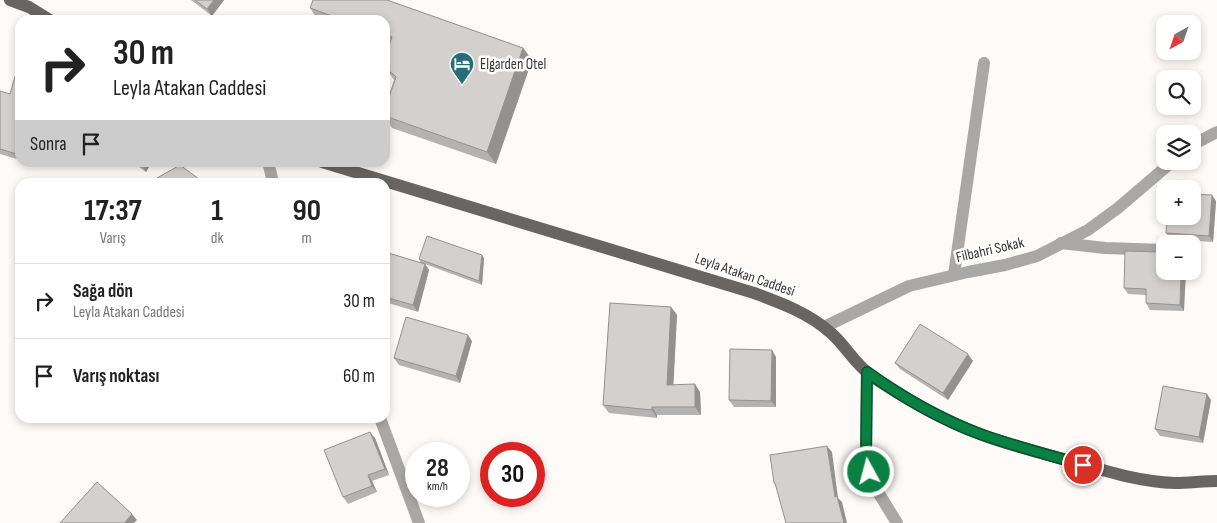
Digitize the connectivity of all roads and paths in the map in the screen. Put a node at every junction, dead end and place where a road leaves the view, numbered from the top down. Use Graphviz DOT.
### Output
graph roads {
  1 [pos="10,0"];
  2 [pos="42,15"];
  3 [pos="984,63"];
  4 [pos="1217,132"];
  5 [pos="1201,140"];
  6 [pos="338,167"];
  7 [pos="1162,170"];
  8 [pos="375,178"];
  9 [pos="390,183"];
  10 [pos="1062,243"];
  11 [pos="1156,250"];
  12 [pos="954,275"];
  13 [pos="824,327"];
  14 [pos="867,372"];
  15 [pos="382,423"];
  16 [pos="1217,481"];
  17 [pos="419,523"];
  18 [pos="897,523"];
  1 -- 2 [label="main road"];
  3 -- 12 [label="street"];
  4 -- 5 [label="street"];
  6 -- 8 [label="main road, Leyla Atakan Caddesi"];
  7 -- 10 [label="street, Filbahri Sokak"];
  9 -- 13 [label="main road, Leyla Atakan Caddesi"];
  10 -- 11 [label="street"];
  10 -- 12 [label="street, Filbahri Sokak"];
  12 -- 13 [label="street, Filbahri Sokak"];
  13 -- 14 [label="main road, Leyla Atakan Caddesi"];
  14 -- 16 [label="main road, Leyla Atakan Caddesi"];
  14 -- 18 [label="street"];
  15 -- 17 [label="street"];
}
